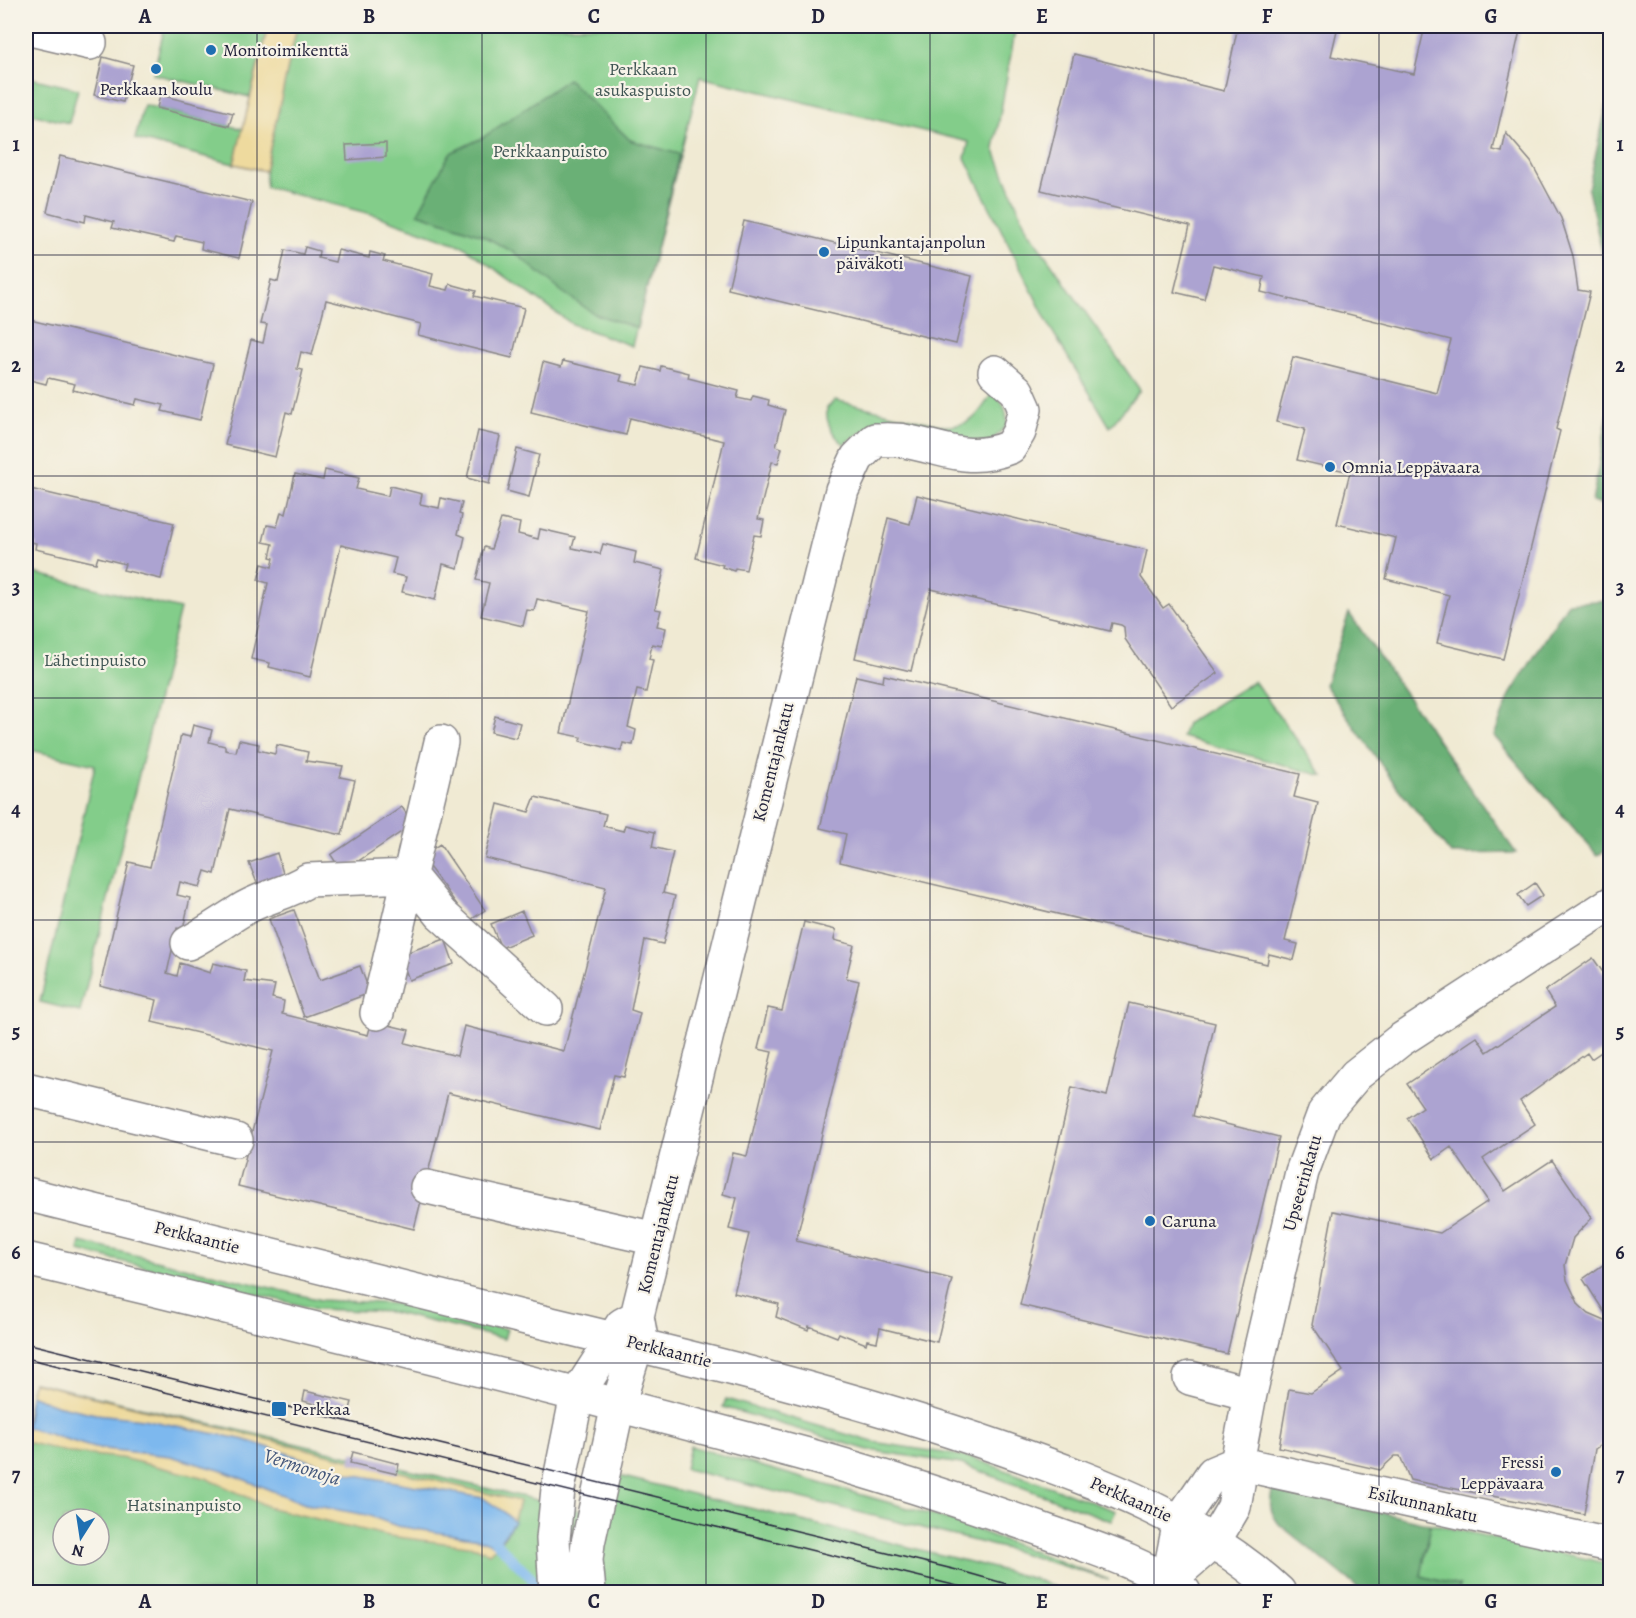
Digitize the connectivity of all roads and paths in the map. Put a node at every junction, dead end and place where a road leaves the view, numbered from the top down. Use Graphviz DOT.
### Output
graph roads {
  1 [pos="26,28"];
  2 [pos="90,43"];
  3 [pos="995,372"];
  4 [pos="441,742"];
  5 [pos="410,876"];
  6 [pos="1611,904"];
  7 [pos="188,943"];
  8 [pos="546,1009"];
  9 [pos="377,1013"];
  10 [pos="26,1089"];
  11 [pos="236,1140"];
  12 [pos="427,1187"];
  13 [pos="26,1194"];
  14 [pos="656,1239"];
  15 [pos="26,1259"];
  16 [pos="630,1332"];
  17 [pos="1190,1378"];
  18 [pos="1250,1394"];
  19 [pos="577,1395"];
  20 [pos="618,1405"];
  21 [pos="1237,1463"];
  22 [pos="1180,1521"];
  23 [pos="1214,1541"];
  24 [pos="1611,1545"];
  25 [pos="588,1586"];
  26 [pos="1176,1587"];
  27 [pos="556,1593"];
  28 [pos="1279,1593"];
  1 -- 2 [label="street"];
  3 -- 14 [label="street, Komentajankatu"];
  4 -- 5 [label="street"];
  5 -- 7 [label="street"];
  5 -- 8 [label="street"];
  5 -- 9 [label="street"];
  6 -- 18 [label="street, Upseerinkatu"];
  10 -- 11 [label="street"];
  12 -- 14 [label="street"];
  13 -- 16 [label="street, Perkkaantie"];
  14 -- 16 [label="street, Komentajankatu"];
  15 -- 19 [label="street"];
  16 -- 19 [label="street"];
  16 -- 20 [label="street, Komentajankatu"];
  16 -- 22 [label="street, Perkkaantie"];
  17 -- 18 [label="street"];
  18 -- 21 [label="street, Upseerinkatu"];
  19 -- 20 [label="street"];
  19 -- 27 [label="street"];
  20 -- 25 [label="street"];
  20 -- 26 [label="street"];
  21 -- 22 [label="street"];
  21 -- 23 [label="street, Upseerinkatu"];
  21 -- 24 [label="street, Esikunnankatu"];
  22 -- 23 [label="street, Perkkaantie"];
  22 -- 26 [label="street"];
  23 -- 26 [label="street, Upseerinkatu"];
  23 -- 28 [label="street, Perkkaantie"];
}
